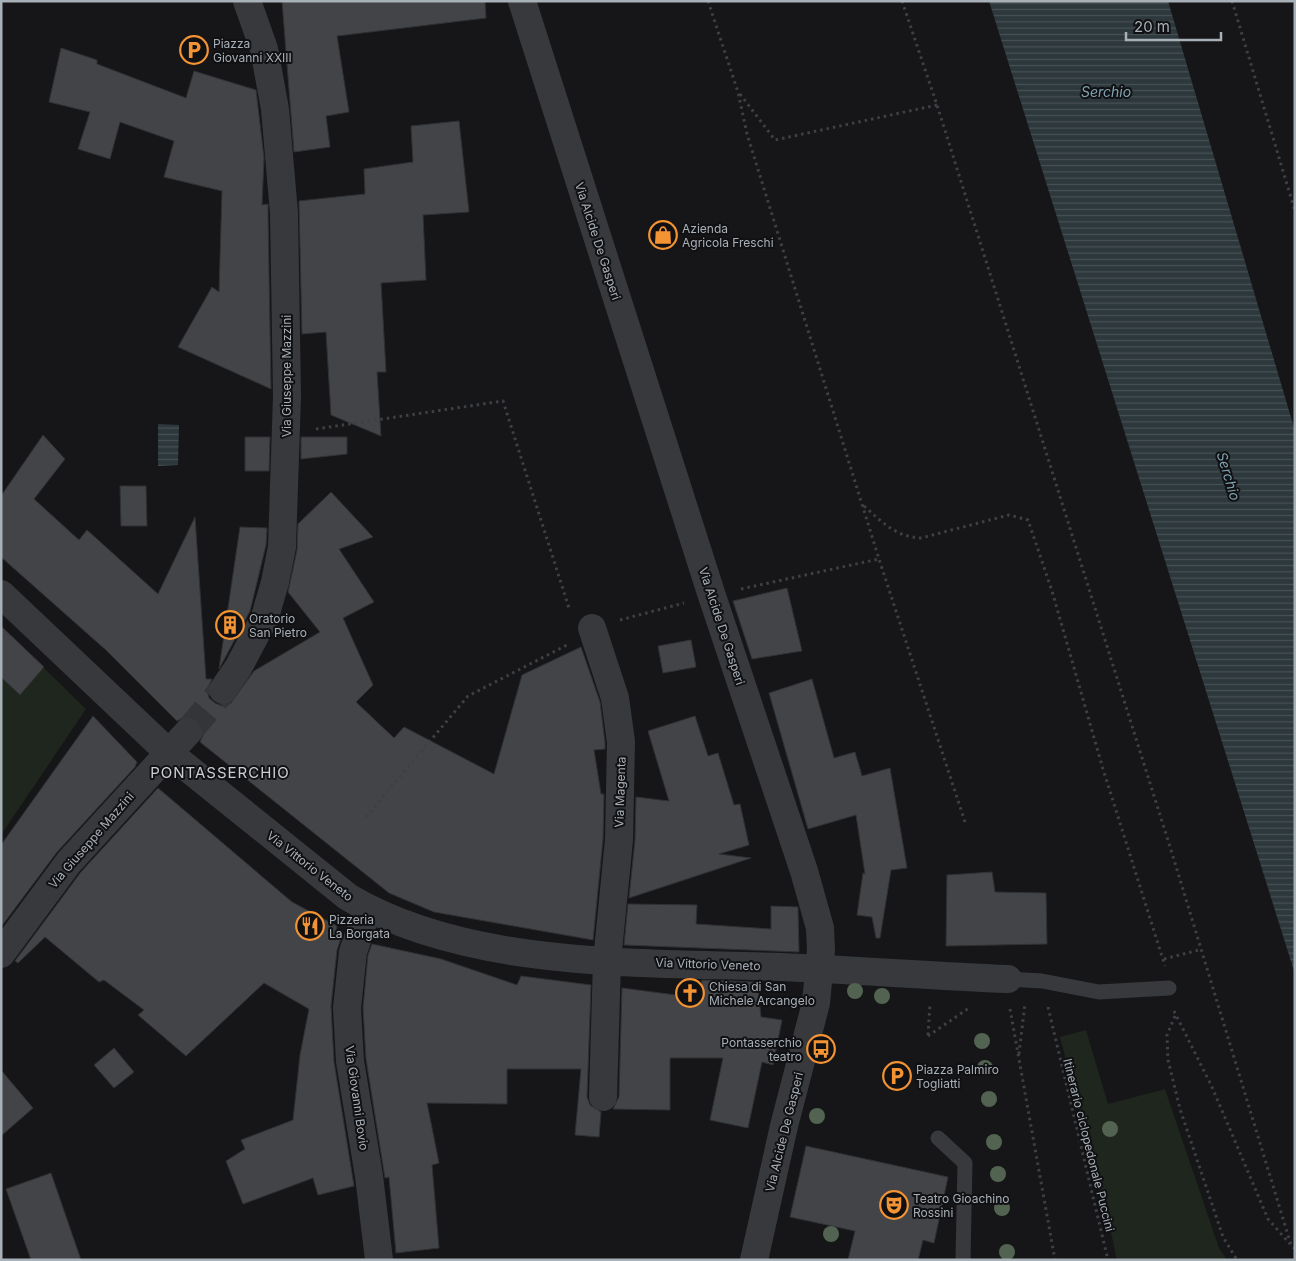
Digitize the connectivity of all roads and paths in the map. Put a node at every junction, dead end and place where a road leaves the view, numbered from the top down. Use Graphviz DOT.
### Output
graph roads {
  1 [pos="247,1"];
  2 [pos="522,1"];
  3 [pos="708,1"];
  4 [pos="902,1"];
  5 [pos="1232,1"];
  6 [pos="738,92"];
  7 [pos="937,105"];
  8 [pos="1295,211"];
  9 [pos="286,433"];
  10 [pos="864,506"];
  11 [pos="879,559"];
  12 [pos="1,594"];
  13 [pos="712,596"];
  14 [pos="586,633"];
  15 [pos="223,690"];
  16 [pos="188,732"];
  17 [pos="169,753"];
  18 [pos="366,817"];
  19 [pos="965,822"];
  20 [pos="368,908"];
  21 [pos="1199,950"];
  22 [pos="1,954"];
  23 [pos="607,960"];
  24 [pos="820,968"];
  25 [pos="1015,987"];
  26 [pos="1169,988"];
  27 [pos="931,996"];
  28 [pos="977,1002"];
  29 [pos="1175,1015"];
  30 [pos="1053,1034"];
  31 [pos="1018,1060"];
  32 [pos="603,1097"];
  33 [pos="938,1138"];
  34 [pos="1291,1245"];
  35 [pos="1295,1249"];
  36 [pos="380,1260"];
  37 [pos="754,1260"];
  38 [pos="963,1260"];
  39 [pos="1055,1260"];
  40 [pos="1108,1260"];
  41 [pos="1237,1260"];
  1 -- 9 [label="street, Via Giuseppe Mazzini"];
  2 -- 13 [label="street, Via Alcide De Gasperi"];
  3 -- 6 [label="path"];
  4 -- 7 [label="path"];
  5 -- 8 [label="path"];
  6 -- 7 [label="path"];
  6 -- 10 [label="path"];
  7 -- 21 [label="path"];
  9 -- 14 [label="path"];
  9 -- 15 [label="street, Via Giuseppe Mazzini"];
  10 -- 11 [label="path"];
  10 -- 21 [label="path"];
  11 -- 13 [label="path"];
  11 -- 19 [label="path"];
  12 -- 17 [label="street, Via Vittorio Veneto"];
  13 -- 14 [label="path"];
  13 -- 24 [label="street, Via Alcide De Gasperi"];
  14 -- 18 [label="path"];
  14 -- 23 [label="street, Via Magenta"];
  16 -- 17 [label="street, Via Giuseppe Mazzini"];
  17 -- 20 [label="street, Via Vittorio Veneto"];
  17 -- 22 [label="street, Via Giuseppe Mazzini"];
  20 -- 23 [label="street, Via Vittorio Veneto"];
  20 -- 36 [label="street, Via Giovanni Bovio"];
  21 -- 34 [label="path"];
  23 -- 24 [label="street, Via Vittorio Veneto"];
  23 -- 32 [label="street, Via Magenta"];
  24 -- 25 [label="street, Via Vittorio Veneto"];
  24 -- 37 [label="street, Via Alcide De Gasperi"];
  25 -- 26 [label="lane"];
  25 -- 31 [label="path"];
  25 -- 31 [label="path"];
  26 -- 29 [label="path"];
  27 -- 28 [label="path"];
  29 -- 34 [label="path"];
  29 -- 41 [label="path"];
  30 -- 40 [label="path, Itinerario ciclopedonale Puccini"];
  31 -- 39 [label="path"];
  33 -- 38 [label="lane"];
  34 -- 35 [label="path"];
}
